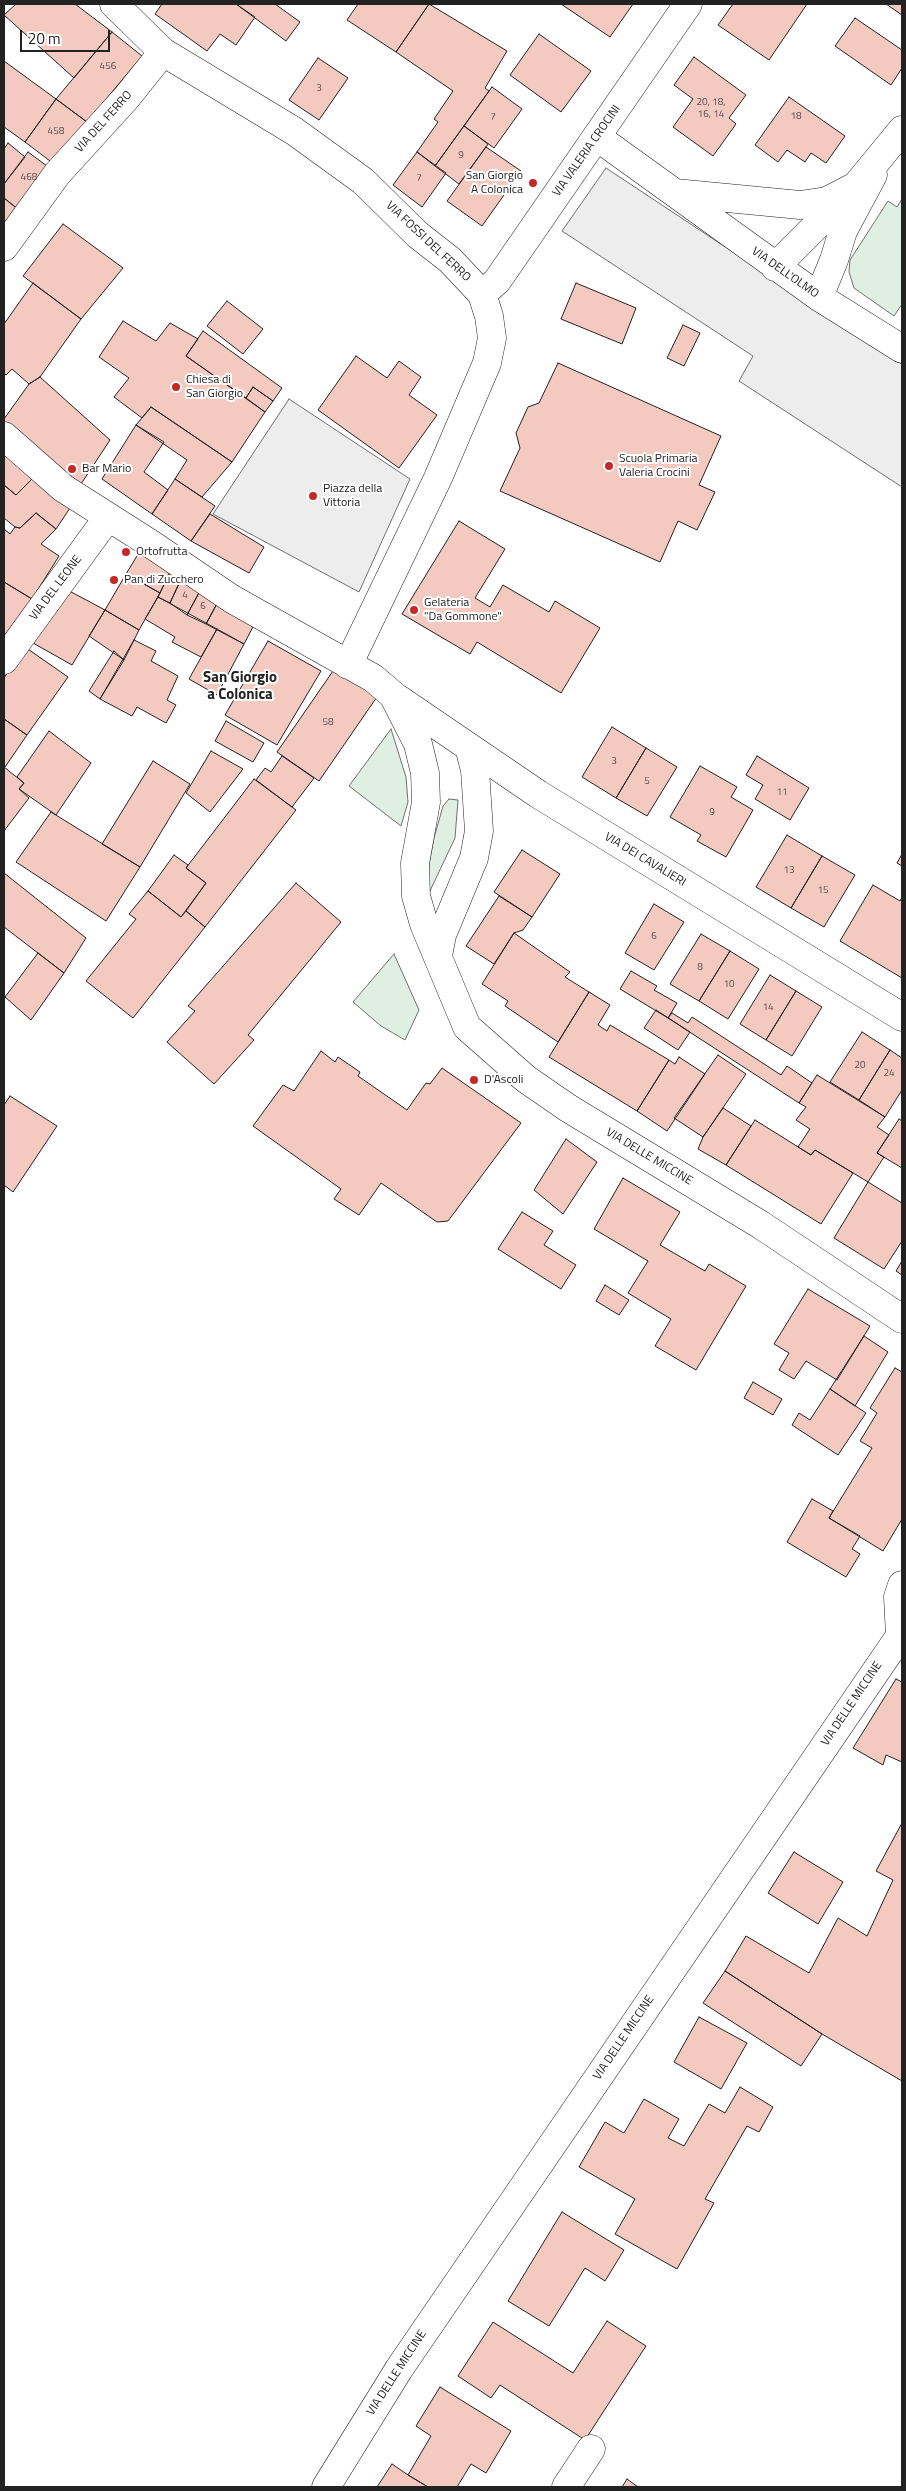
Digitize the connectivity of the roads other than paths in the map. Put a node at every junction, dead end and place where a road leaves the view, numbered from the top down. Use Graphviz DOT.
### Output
graph roads {
  1 [pos="114,4"];
  2 [pos="688,4"];
  3 [pos="163,52"];
  4 [pos="902,130"];
  5 [pos="597,137"];
  6 [pos="886,151"];
  7 [pos="856,186"];
  8 [pos="672,193"];
  9 [pos="4,246"];
  10 [pos="775,267"];
  11 [pos="482,294"];
  12 [pos="819,297"];
  13 [pos="902,349"];
  14 [pos="4,436"];
  15 [pos="108,517"];
  16 [pos="4,660"];
  17 [pos="348,665"];
  18 [pos="393,695"];
  19 [pos="469,748"];
  20 [pos="438,956"];
  21 [pos="902,1016"];
  22 [pos="902,1319"];
  23 [pos="902,1585"];
  24 [pos="901,1637"];
  25 [pos="591,2449"];
  26 [pos="326,2487"];
  27 [pos="566,2487"];
  1 -- 3 [label="street"];
  2 -- 5 [label="street, VIA VALERIA CROCINI"];
  3 -- 9 [label="street, VIA DEL FERRO"];
  3 -- 11 [label="street, VIA FOSSI DEL FERRO"];
  4 -- 6 [label="street"];
  5 -- 8 [label="street, VIA DELL'OLMO"];
  5 -- 11 [label="street, VIA VALERIA CROCINI"];
  6 -- 7 [label="street"];
  6 -- 12 [label="street"];
  7 -- 8 [label="street"];
  7 -- 10 [label="street"];
  8 -- 10 [label="street, VIA DELL'OLMO"];
  10 -- 12 [label="street, VIA DELL'OLMO"];
  11 -- 17 [label="street, VIA FOSSI DEL FERRO"];
  12 -- 13 [label="street, VIA DELL'OLMO"];
  14 -- 15 [label="street, VIA DELLE MICCINE"];
  15 -- 16 [label="street, VIA DEL LEONE"];
  15 -- 17 [label="street, VIA DELLE MICCINE"];
  17 -- 18 [label="street, VIA DELLE MICCINE"];
  18 -- 19 [label="street, VIA DEI CAVALIERI"];
  18 -- 20 [label="street, VIA DELLE MICCINE"];
  19 -- 20 [label="street"];
  19 -- 21 [label="street, VIA DEI CAVALIERI"];
  20 -- 22 [label="street, VIA DELLE MICCINE"];
  23 -- 24 [label="street, VIA DELLE MICCINE"];
  24 -- 26 [label="street, VIA DELLE MICCINE"];
  25 -- 27 [label="street"];
}
